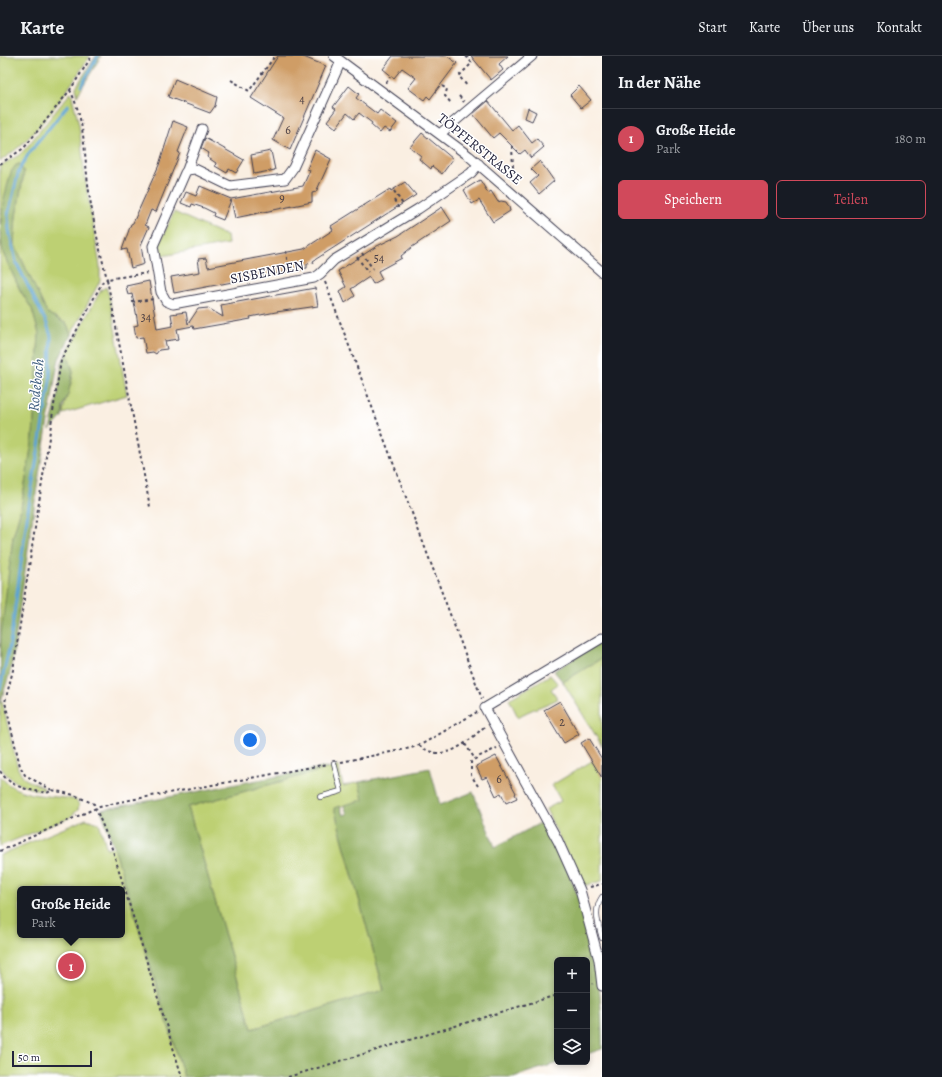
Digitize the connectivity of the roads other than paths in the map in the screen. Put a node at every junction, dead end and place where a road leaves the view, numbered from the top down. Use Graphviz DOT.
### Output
graph roads {
  1 [pos="532,56"];
  2 [pos="337,59"];
  3 [pos="202,129"];
  4 [pos="441,133"];
  5 [pos="479,164"];
  6 [pos="187,170"];
  7 [pos="602,272"];
  8 [pos="602,638"];
  9 [pos="334,763"];
  10 [pos="320,798"];
  11 [pos="602,897"];
  12 [pos="602,938"];
  13 [pos="602,986"];
  1 -- 4 [label="street"];
  2 -- 4 [label="street, TÖPFERSTRASSE"];
  2 -- 6 [label="street"];
  3 -- 6 [label="street"];
  4 -- 5 [label="street, TÖPFERSTRASSE"];
  5 -- 6 [label="street, SISBENDEN"];
  5 -- 7 [label="street, TÖPFERSTRASSE"];
  8 -- 13 [label="street"];
  9 -- 10 [label="lane"];
  11 -- 12 [label="lane"];
}
